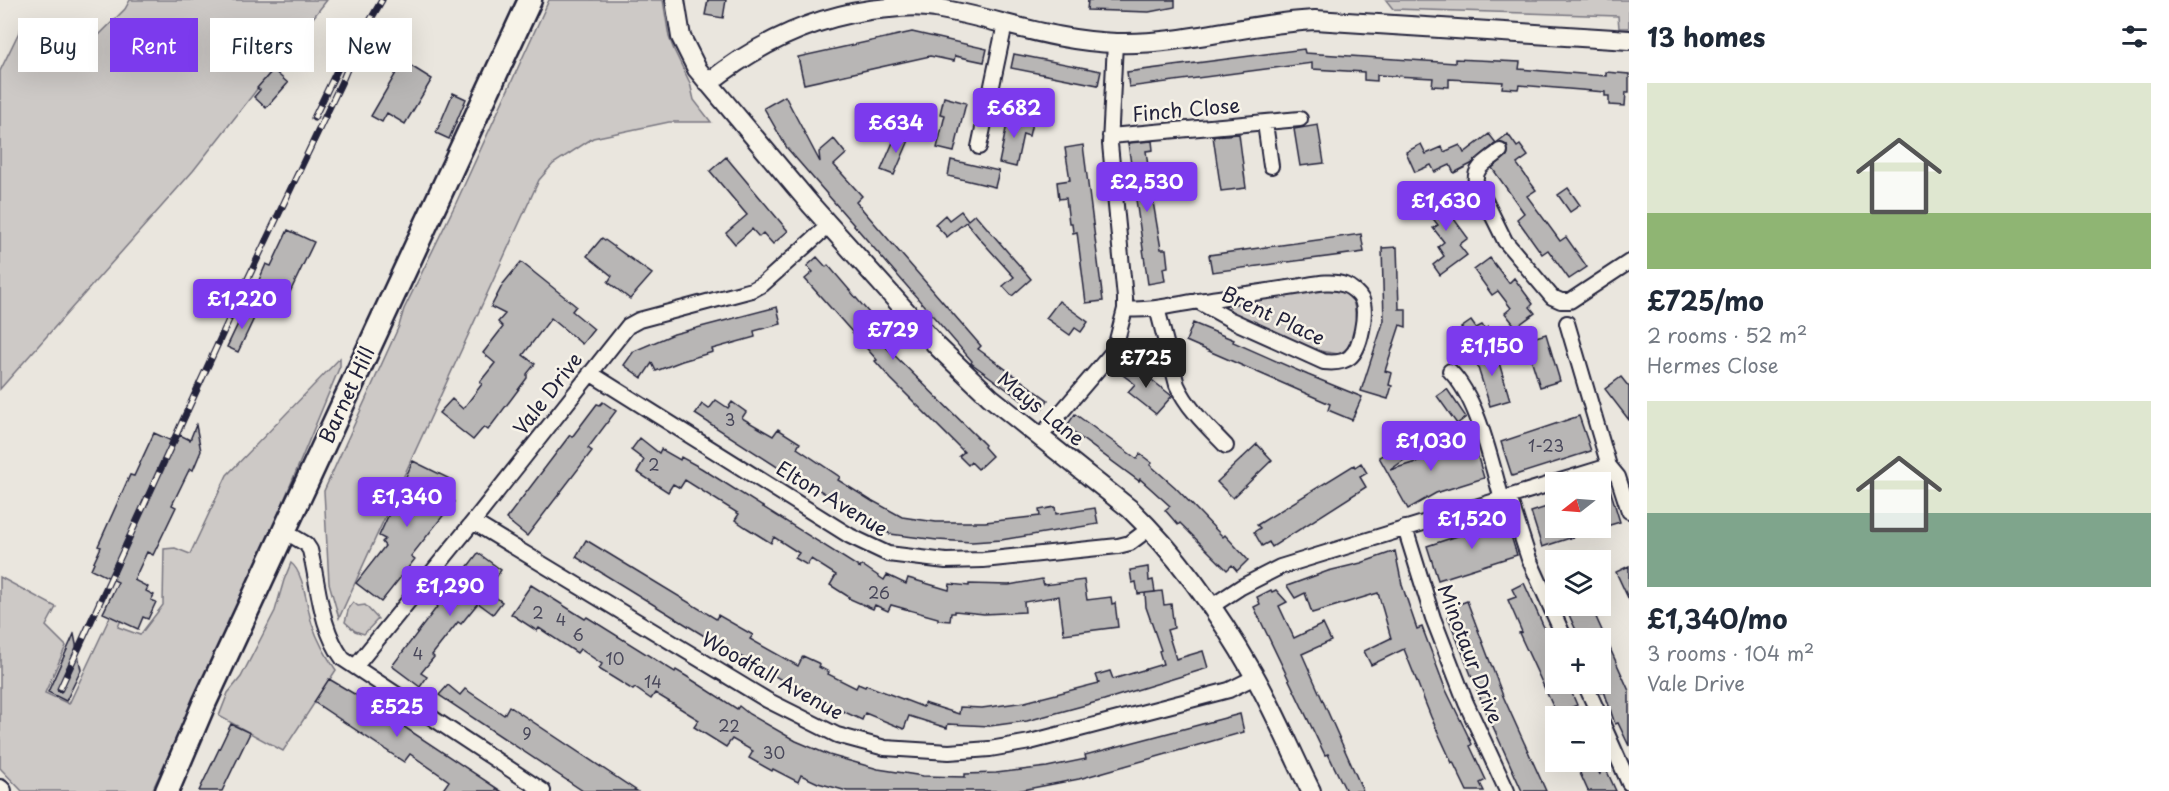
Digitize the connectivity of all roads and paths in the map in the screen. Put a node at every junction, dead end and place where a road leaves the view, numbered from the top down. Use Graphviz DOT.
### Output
graph roads {
  1 [pos="530,0"];
  2 [pos="675,0"];
  3 [pos="900,3"];
  4 [pos="1005,24"];
  5 [pos="1629,40"];
  6 [pos="1115,43"];
  7 [pos="708,83"];
  8 [pos="1300,118"];
  9 [pos="1265,123"];
  10 [pos="1110,136"];
  11 [pos="979,147"];
  12 [pos="1500,152"];
  13 [pos="1270,166"];
  14 [pos="829,225"];
  15 [pos="1629,262"];
  16 [pos="1197,302"];
  17 [pos="1157,308"];
  18 [pos="1125,309"];
  19 [pos="1567,323"];
  20 [pos="1117,340"];
  21 [pos="1111,354"];
  22 [pos="1450,372"];
  23 [pos="590,373"];
  24 [pos="1040,437"];
  25 [pos="1226,446"];
  26 [pos="1609,466"];
  27 [pos="1506,498"];
  28 [pos="1629,511"];
  29 [pos="473,522"];
  30 [pos="1150,528"];
  31 [pos="1405,528"];
  32 [pos="284,531"];
  33 [pos="1212,606"];
  34 [pos="1560,628"];
  35 [pos="355,667"];
  36 [pos="1255,676"];
  37 [pos="1611,743"];
  38 [pos="1629,783"];
  39 [pos="167,791"];
  40 [pos="543,791"];
  41 [pos="1311,791"];
  42 [pos="1507,791"];
  1 -- 32 [label="main road, Barnet Hill"];
  2 -- 7 [label="street, Mays Lane"];
  3 -- 4 [label="street"];
  3 -- 7 [label="street"];
  4 -- 6 [label="street"];
  4 -- 11 [label="street"];
  5 -- 6 [label="street"];
  6 -- 10 [label="street"];
  7 -- 14 [label="street, Mays Lane"];
  8 -- 9 [label="street, Finch Close"];
  9 -- 10 [label="street, Finch Close"];
  9 -- 13 [label="street, Finch Close"];
  10 -- 18 [label="street"];
  12 -- 15 [label="street"];
  14 -- 23 [label="street, Vale Drive"];
  14 -- 24 [label="street, Mays Lane"];
  16 -- 16 [label="street, Brent Place"];
  16 -- 17 [label="street, Brent Place"];
  17 -- 18 [label="street, Brent Place"];
  17 -- 25 [label="street"];
  18 -- 20 [label="street"];
  19 -- 26 [label="street"];
  21 -- 24 [label="street"];
  22 -- 27 [label="street"];
  23 -- 29 [label="street, Vale Drive"];
  23 -- 30 [label="street, Elton Avenue"];
  24 -- 30 [label="street, Mays Lane"];
  26 -- 27 [label="street"];
  26 -- 28 [label="street"];
  27 -- 31 [label="street"];
  27 -- 34 [label="street"];
  29 -- 35 [label="street, Vale Drive"];
  29 -- 36 [label="street, Woodfall Avenue"];
  30 -- 33 [label="street, Mays Lane"];
  31 -- 33 [label="street"];
  31 -- 42 [label="street, Minotaur Drive"];
  32 -- 35 [label="street"];
  32 -- 39 [label="main road, Barnet Hill"];
  33 -- 36 [label="street, Mays Lane"];
  35 -- 40 [label="street"];
  36 -- 41 [label="street, Mays Lane"];
  37 -- 38 [label="street"];
}
